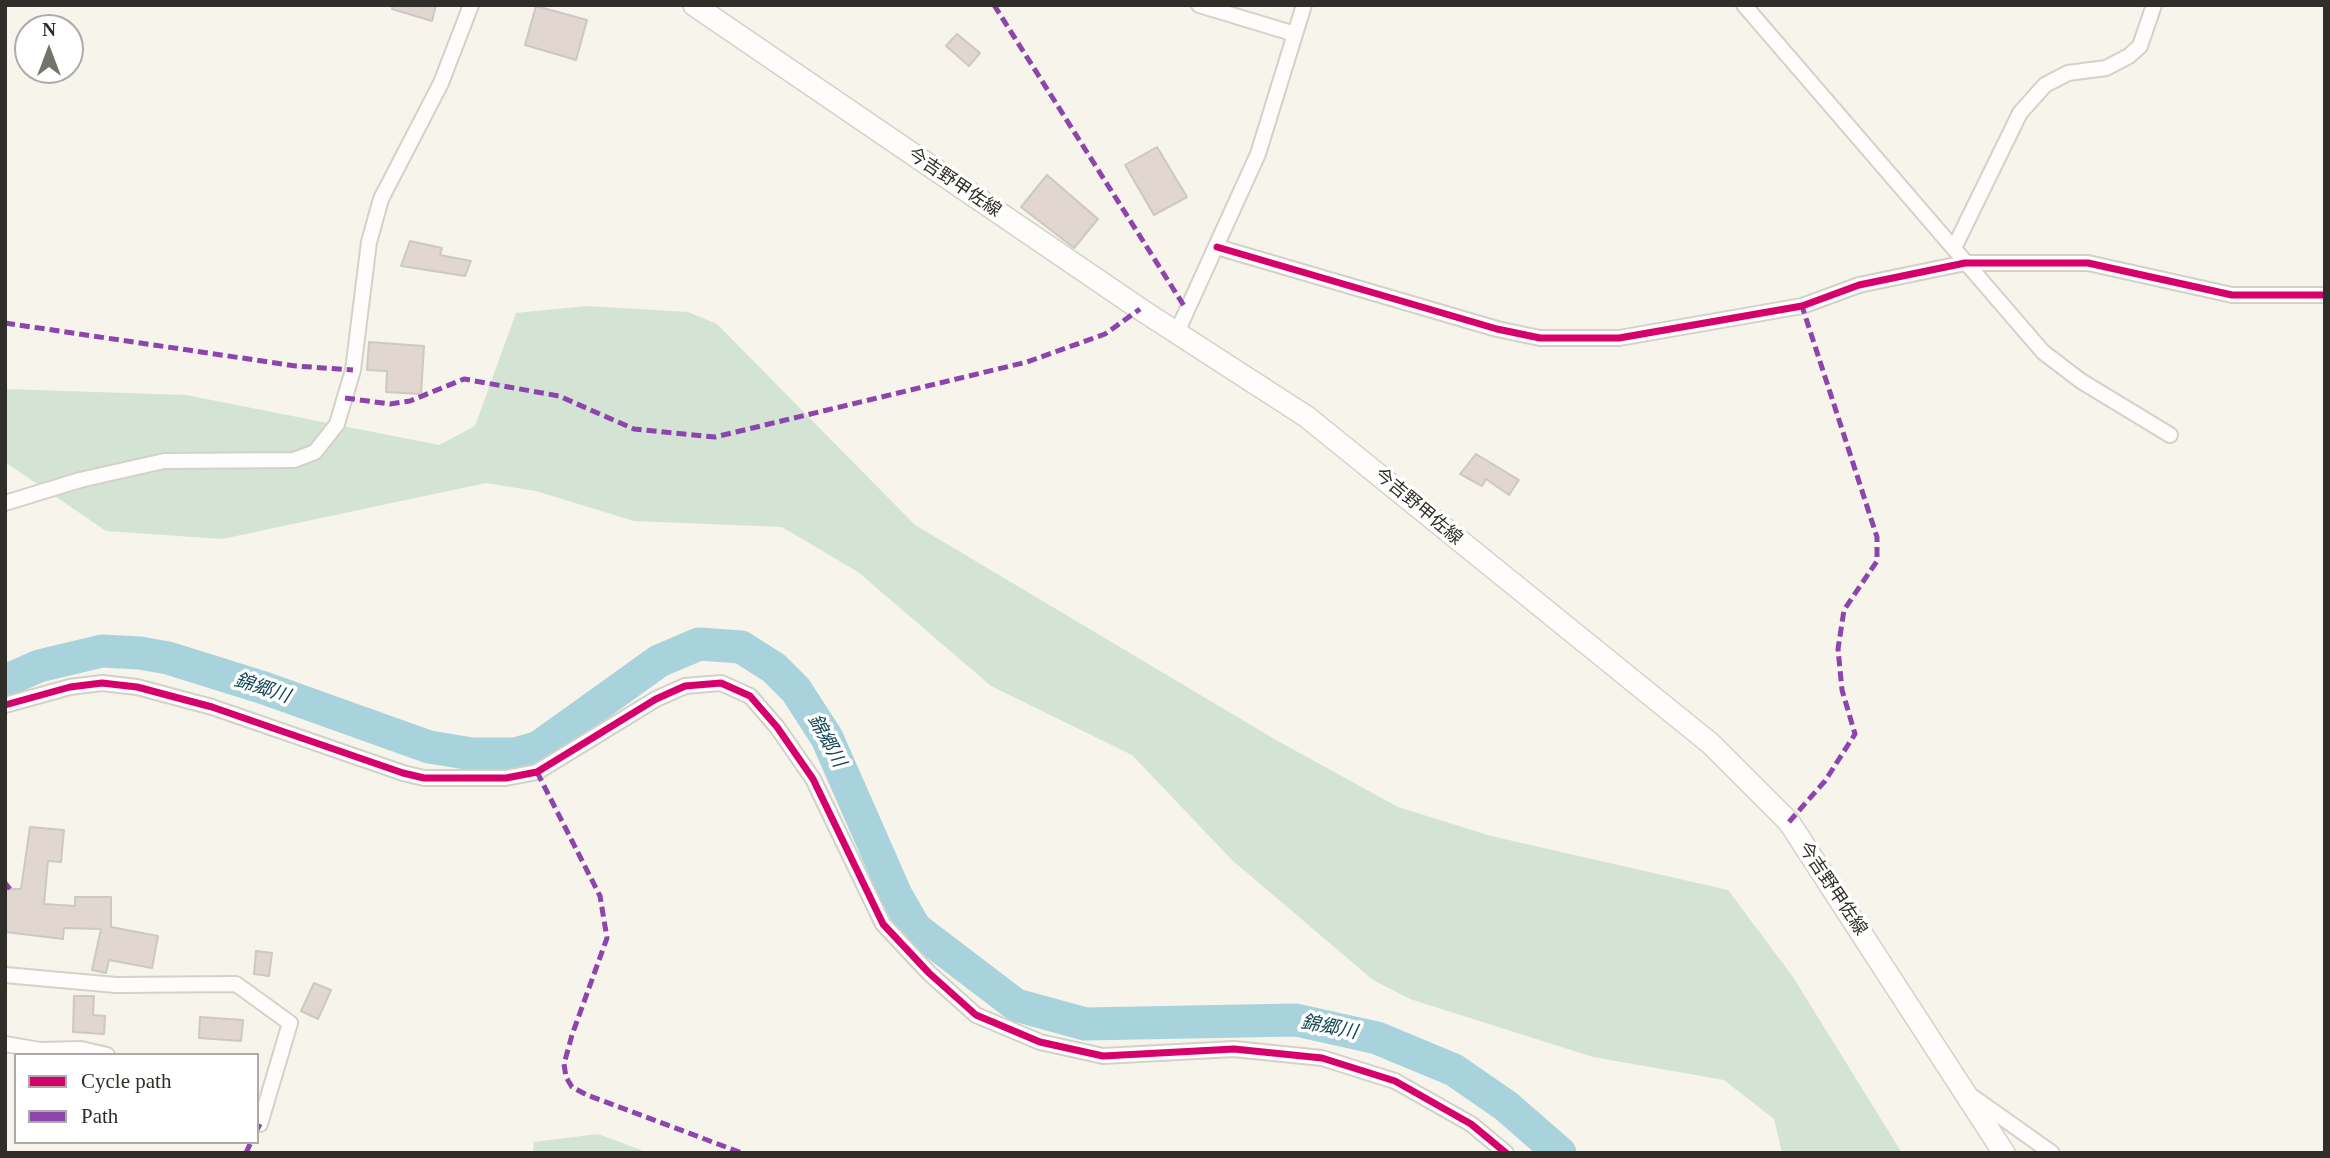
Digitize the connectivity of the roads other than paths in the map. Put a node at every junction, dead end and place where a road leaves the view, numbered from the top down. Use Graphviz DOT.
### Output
graph roads {
  1 [pos="471,5"];
  2 [pos="694,5"];
  3 [pos="1199,5"];
  4 [pos="1304,5"];
  5 [pos="1744,5"];
  6 [pos="2154,5"];
  7 [pos="1295,34"];
  8 [pos="1217,247"];
  9 [pos="1954,248"];
  10 [pos="1965,263"];
  11 [pos="2325,295"];
  12 [pos="1177,332"];
  13 [pos="2170,435"];
  14 [pos="5,503"];
  15 [pos="5,705"];
  16 [pos="5,975"];
  17 [pos="5,1044"];
  18 [pos="98,1053"];
  19 [pos="1963,1091"];
  20 [pos="259,1125"];
  21 [pos="1506,1153"];
  22 [pos="2004,1153"];
  23 [pos="2052,1153"];
  1 -- 14 [label="street"];
  2 -- 12 [label="main road, 今吉野甲佐線"];
  3 -- 7 [label="street"];
  4 -- 7 [label="street"];
  5 -- 9 [label="street"];
  6 -- 9 [label="street"];
  7 -- 8 [label="street"];
  8 -- 10 [label="street"];
  8 -- 12 [label="street"];
  9 -- 10 [label="street"];
  10 -- 11 [label="street"];
  10 -- 13 [label="street"];
  12 -- 19 [label="main road, 今吉野甲佐線"];
  15 -- 21 [label="street"];
  16 -- 20 [label="street"];
  17 -- 18 [label="street"];
  19 -- 22 [label="main road, 今吉野甲佐線"];
  19 -- 23 [label="street"];
}
